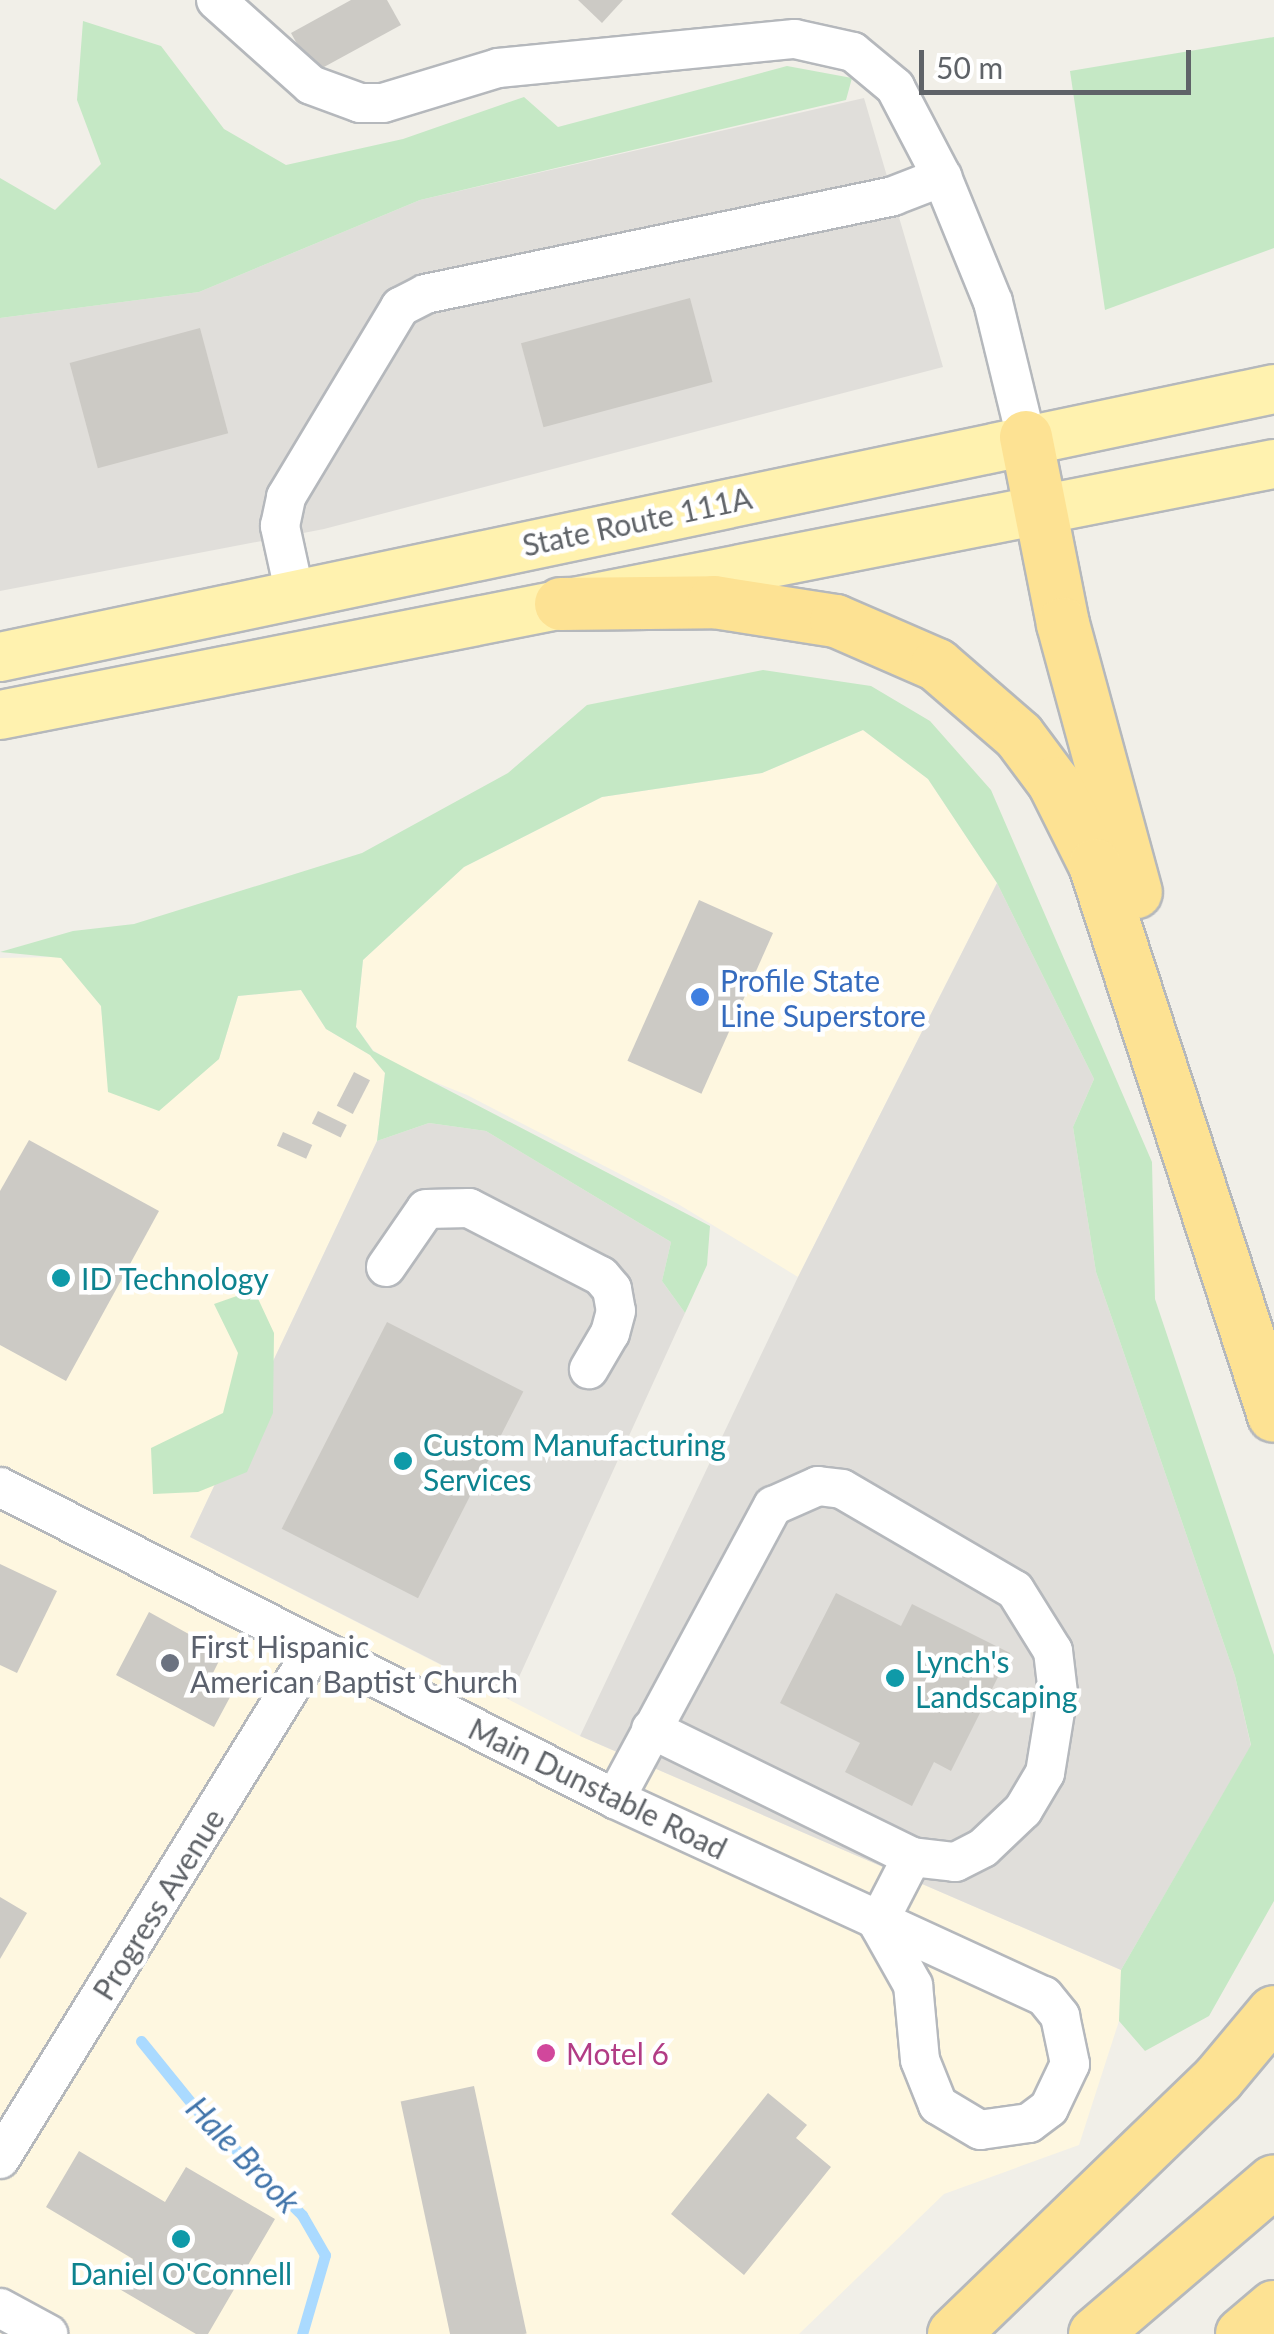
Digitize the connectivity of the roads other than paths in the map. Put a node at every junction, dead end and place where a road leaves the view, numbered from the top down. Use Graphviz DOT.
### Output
graph roads {
  1 [pos="216,0"];
  2 [pos="942,177"];
  3 [pos="1274,389"];
  4 [pos="1026,437"];
  5 [pos="1274,464"];
  6 [pos="1040,510"];
  7 [pos="295,595"];
  8 [pos="561,604"];
  9 [pos="0,657"];
  10 [pos="0,715"];
  11 [pos="386,1266"];
  12 [pos="589,1369"];
  13 [pos="1274,1396"];
  14 [pos="1274,1416"];
  15 [pos="0,1486"];
  16 [pos="314,1649"];
  17 [pos="651,1729"];
  18 [pos="615,1800"];
  19 [pos="912,1857"];
  20 [pos="878,1922"];
  21 [pos="1274,2012"];
  22 [pos="1274,2072"];
  23 [pos="0,2158"];
  24 [pos="1274,2181"];
  25 [pos="1274,2307"];
  26 [pos="0,2308"];
  27 [pos="48,2334"];
  28 [pos="954,2334"];
  29 [pos="965,2334"];
  30 [pos="1096,2334"];
  31 [pos="1242,2334"];
  1 -- 2 [label="street"];
  2 -- 4 [label="street"];
  2 -- 7 [label="street"];
  3 -- 4 [label="main road, State Route 111A"];
  4 -- 6 [label="highway"];
  4 -- 7 [label="main road, State Route 111A"];
  5 -- 6 [label="main road"];
  6 -- 8 [label="main road"];
  6 -- 13 [label="highway"];
  7 -- 9 [label="main road, State Route 111A"];
  8 -- 10 [label="main road"];
  8 -- 14 [label="highway"];
  11 -- 12 [label="street"];
  15 -- 16 [label="street, Main Dunstable Road"];
  16 -- 18 [label="street, Main Dunstable Road"];
  16 -- 23 [label="street, Progress Avenue"];
  17 -- 18 [label="street"];
  17 -- 19 [label="street"];
  17 -- 19 [label="street"];
  18 -- 20 [label="street, Main Dunstable Road"];
  19 -- 20 [label="street"];
  20 -- 20 [label="street, Main Dunstable Road"];
  21 -- 28 [label="highway"];
  22 -- 29 [label="highway"];
  24 -- 30 [label="highway"];
  25 -- 31 [label="highway"];
  26 -- 27 [label="street"];
}
